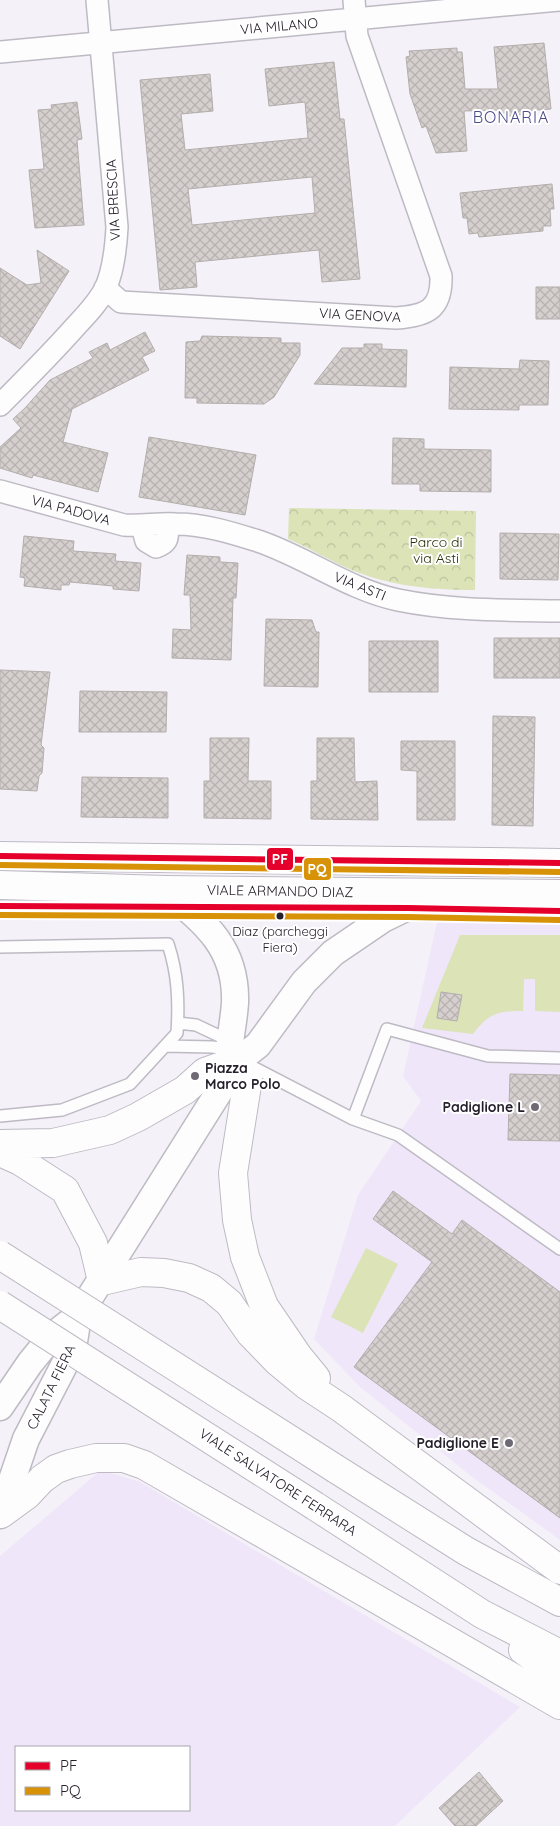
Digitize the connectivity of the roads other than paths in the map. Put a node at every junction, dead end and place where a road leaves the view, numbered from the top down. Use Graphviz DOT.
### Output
graph roads {
  1 [pos="97,0"];
  2 [pos="559,0"];
  3 [pos="355,9"];
  4 [pos="101,42"];
  5 [pos="0,52"];
  6 [pos="105,288"];
  7 [pos="0,405"];
  8 [pos="0,491"];
  9 [pos="168,524"];
  10 [pos="560,610"];
  11 [pos="0,856"];
  12 [pos="560,863"];
  13 [pos="0,885"];
  14 [pos="436,893"];
  15 [pos="560,894"];
  16 [pos="175,898"];
  17 [pos="0,906"];
  18 [pos="408,908"];
  19 [pos="560,911"];
  20 [pos="0,946"];
  21 [pos="178,1023"];
  22 [pos="166,1046"];
  23 [pos="233,1050"];
  24 [pos="560,1058"];
  25 [pos="0,1116"];
  26 [pos="353,1119"];
  27 [pos="0,1144"];
  28 [pos="0,1152"];
  29 [pos="560,1249"];
  30 [pos="0,1255"];
  31 [pos="102,1281"];
  32 [pos="0,1305"];
  33 [pos="78,1316"];
  34 [pos="0,1407"];
  35 [pos="341,1408"];
  36 [pos="0,1515"];
  37 [pos="549,1559"];
  38 [pos="560,1570"];
  39 [pos="560,1602"];
  40 [pos="482,1614"];
  41 [pos="560,1654"];
  42 [pos="560,1677"];
  43 [pos="560,1705"];
  1 -- 4 [label="street, VIA BRESCIA"];
  2 -- 3 [label="street, VIA MILANO"];
  3 -- 4 [label="street, VIA MILANO"];
  3 -- 6 [label="street, VIA GENOVA"];
  4 -- 5 [label="street, VIA MILANO"];
  4 -- 6 [label="street, VIA BRESCIA"];
  6 -- 7 [label="street, VIA BRESCIA"];
  8 -- 9 [label="street, VIA PADOVA"];
  9 -- 10 [label="street, VIA ASTI"];
  11 -- 12 [label="main road"];
  13 -- 16 [label="main road, VIALE ARMANDO DIAZ"];
  14 -- 15 [label="main road, VIALE ARMANDO DIAZ"];
  14 -- 16 [label="main road, VIALE ARMANDO DIAZ"];
  14 -- 18 [label="street"];
  16 -- 17 [label="lane, VIALE ARMANDO DIAZ"];
  16 -- 18 [label="lane, VIALE ARMANDO DIAZ"];
  16 -- 23 [label="street"];
  18 -- 19 [label="lane, VIALE ARMANDO DIAZ"];
  18 -- 23 [label="street"];
  20 -- 21 [label="lane"];
  21 -- 22 [label="lane"];
  21 -- 23 [label="lane"];
  22 -- 23 [label="lane"];
  22 -- 25 [label="lane"];
  23 -- 26 [label="lane"];
  23 -- 27 [label="main road"];
  23 -- 31 [label="street"];
  23 -- 35 [label="main road"];
  24 -- 26 [label="lane"];
  26 -- 29 [label="lane"];
  28 -- 31 [label="main road"];
  30 -- 39 [label="main road, bridge"];
  31 -- 33 [label="street"];
  31 -- 35 [label="main road"];
  32 -- 40 [label="main road, VIALE SALVATORE FERRARA, bridge"];
  33 -- 34 [label="street, CALATA FIERA"];
  33 -- 36 [label="street, CALATA FIERA"];
  35 -- 37 [label="main road"];
  36 -- 43 [label="main road"];
  37 -- 38 [label="main road"];
  40 -- 41 [label="main road, VIALE SALVATORE FERRARA"];
  40 -- 42 [label="main road"];
}
